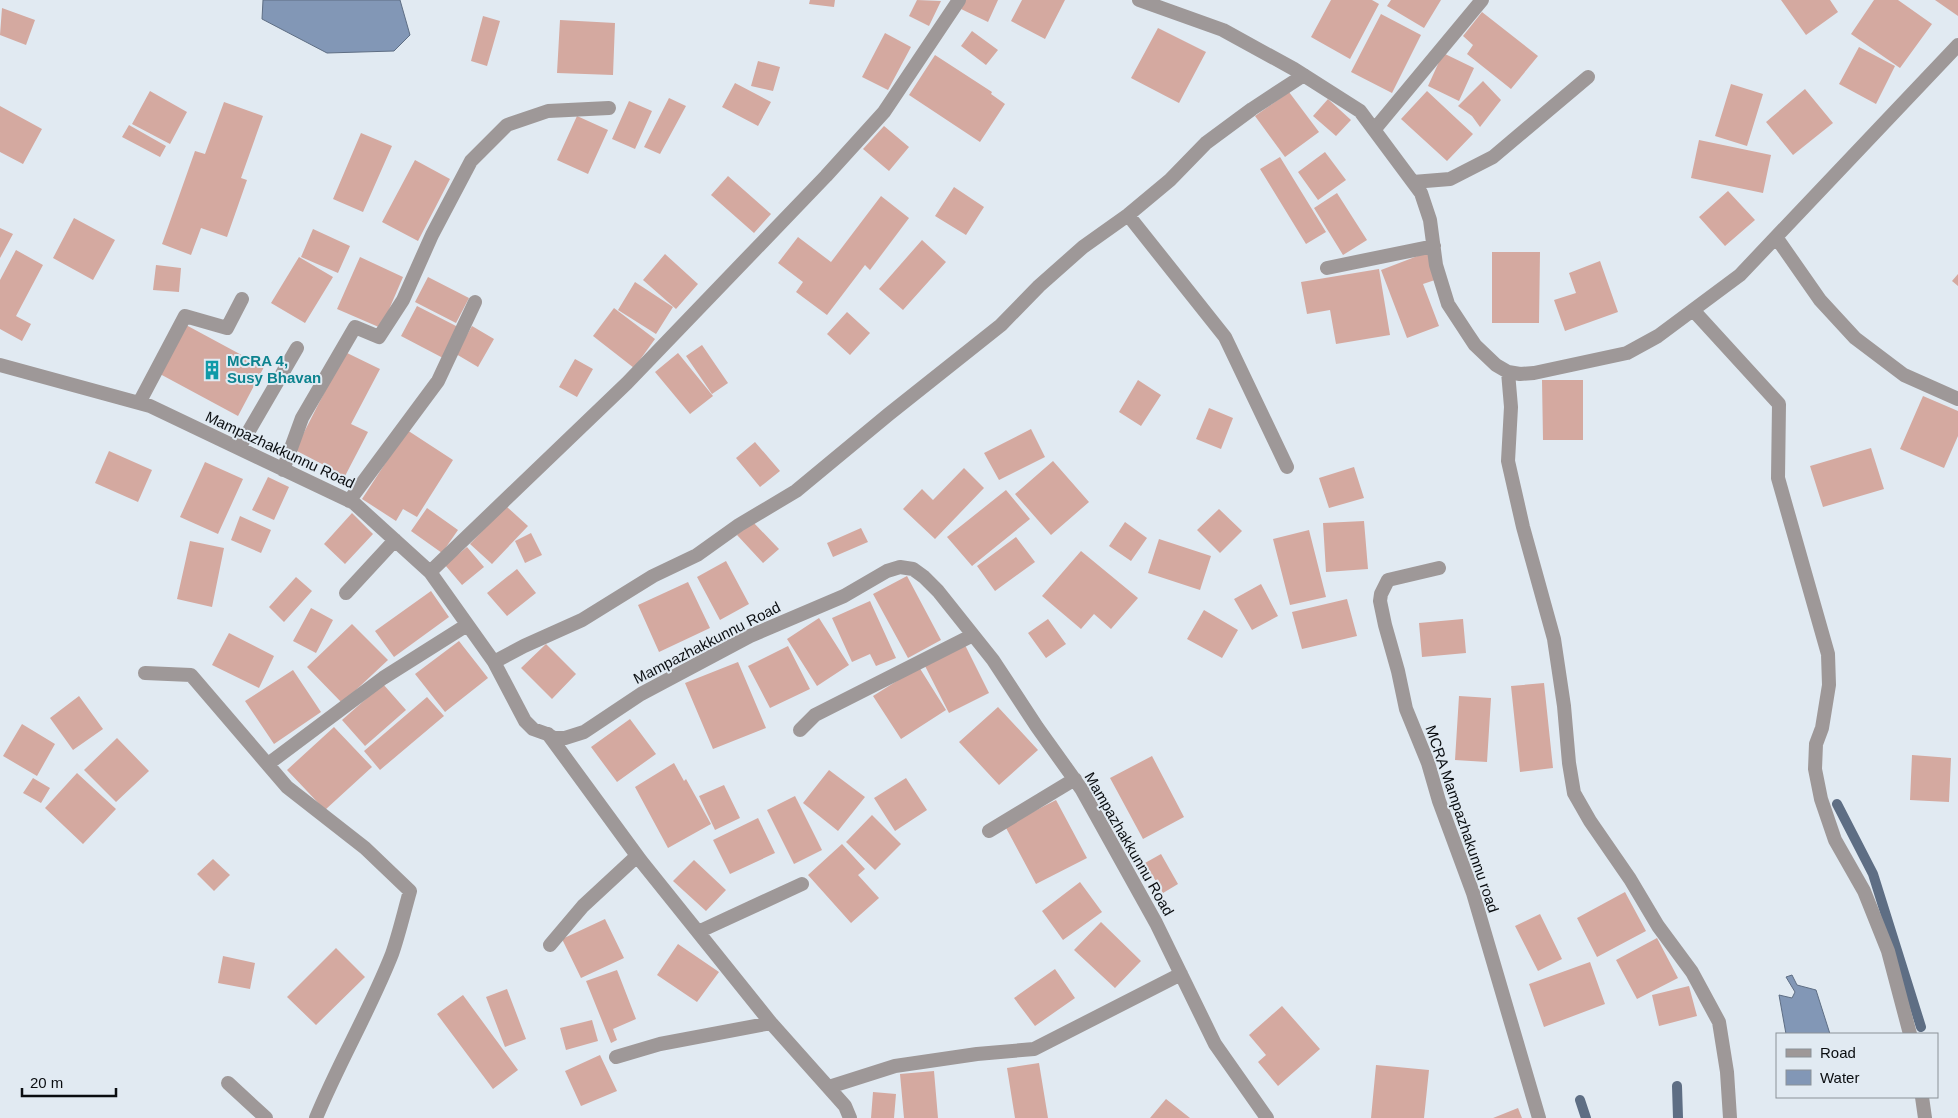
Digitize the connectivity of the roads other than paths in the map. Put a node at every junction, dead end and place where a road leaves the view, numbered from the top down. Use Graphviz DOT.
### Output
graph roads {
  1 [pos="959,0"];
  2 [pos="1139,0"];
  3 [pos="1482,0"];
  4 [pos="1958,45"];
  5 [pos="1304,74"];
  6 [pos="1588,76"];
  7 [pos="609,108"];
  8 [pos="1374,130"];
  9 [pos="1413,182"];
  10 [pos="1128,215"];
  11 [pos="1776,238"];
  12 [pos="1434,246"];
  13 [pos="1327,268"];
  14 [pos="242,299"];
  15 [pos="475,302"];
  16 [pos="1693,310"];
  17 [pos="297,348"];
  18 [pos="0,366"];
  19 [pos="1508,372"];
  20 [pos="1958,399"];
  21 [pos="139,403"];
  22 [pos="238,448"];
  23 [pos="1288,467"];
  24 [pos="283,470"];
  25 [pos="349,501"];
  26 [pos="395,540"];
  27 [pos="1439,568"];
  28 [pos="430,572"];
  29 [pos="346,592"];
  30 [pos="467,625"];
  31 [pos="973,635"];
  32 [pos="494,662"];
  33 [pos="144,673"];
  34 [pos="800,730"];
  35 [pos="547,734"];
  36 [pos="268,764"];
  37 [pos="1074,779"];
  38 [pos="989,831"];
  39 [pos="637,856"];
  40 [pos="802,884"];
  41 [pos="698,932"];
  42 [pos="550,946"];
  43 [pos="1181,974"];
  44 [pos="772,1023"];
  45 [pos="1910,1033"];
  46 [pos="616,1056"];
  47 [pos="228,1083"];
  48 [pos="829,1087"];
  49 [pos="1922,1098"];
  50 [pos="266,1118"];
  51 [pos="316,1118"];
  52 [pos="850,1118"];
  53 [pos="1267,1118"];
  54 [pos="1539,1118"];
  55 [pos="1730,1118"];
  56 [pos="1925,1118"];
  1 -- 28 [label="street"];
  2 -- 5 [label="street"];
  3 -- 8 [label="street"];
  4 -- 11 [label="street"];
  5 -- 8 [label="street"];
  5 -- 10 [label="street"];
  6 -- 9 [label="street"];
  7 -- 24 [label="street"];
  8 -- 9 [label="street"];
  9 -- 12 [label="street"];
  10 -- 23 [label="street"];
  10 -- 32 [label="street"];
  11 -- 16 [label="street"];
  11 -- 20 [label="street"];
  12 -- 13 [label="street"];
  12 -- 19 [label="street"];
  14 -- 21 [label="street"];
  15 -- 25 [label="street"];
  16 -- 19 [label="street"];
  16 -- 45 [label="street"];
  17 -- 22 [label="street"];
  18 -- 21 [label="street, Mampazhakkunnu Road"];
  19 -- 55 [label="street"];
  21 -- 22 [label="street, Mampazhakkunnu Road"];
  22 -- 24 [label="street, Mampazhakkunnu Road"];
  24 -- 25 [label="street, Mampazhakkunnu Road"];
  25 -- 26 [label="street, Mampazhakkunnu Road"];
  26 -- 28 [label="street, Mampazhakkunnu Road"];
  26 -- 29 [label="street"];
  27 -- 54 [label="street, MCRA Mampazhakunnu road"];
  28 -- 30 [label="street, Mampazhakkunnu Road"];
  30 -- 32 [label="street, Mampazhakkunnu Road"];
  30 -- 36 [label="street"];
  31 -- 34 [label="street"];
  31 -- 35 [label="street, Mampazhakkunnu Road"];
  31 -- 37 [label="street, Mampazhakkunnu Road"];
  32 -- 35 [label="street, Mampazhakkunnu Road"];
  33 -- 36 [label="street"];
  35 -- 39 [label="street"];
  36 -- 51 [label="street"];
  37 -- 38 [label="street"];
  37 -- 43 [label="street, Mampazhakkunnu Road"];
  39 -- 41 [label="street"];
  39 -- 42 [label="street"];
  40 -- 41 [label="street"];
  41 -- 44 [label="street"];
  43 -- 48 [label="street"];
  43 -- 53 [label="street, Mampazhakkunnu Road"];
  44 -- 46 [label="street"];
  44 -- 48 [label="street"];
  47 -- 50 [label="street"];
  48 -- 52 [label="street"];
  49 -- 56 [label="street"];
}
